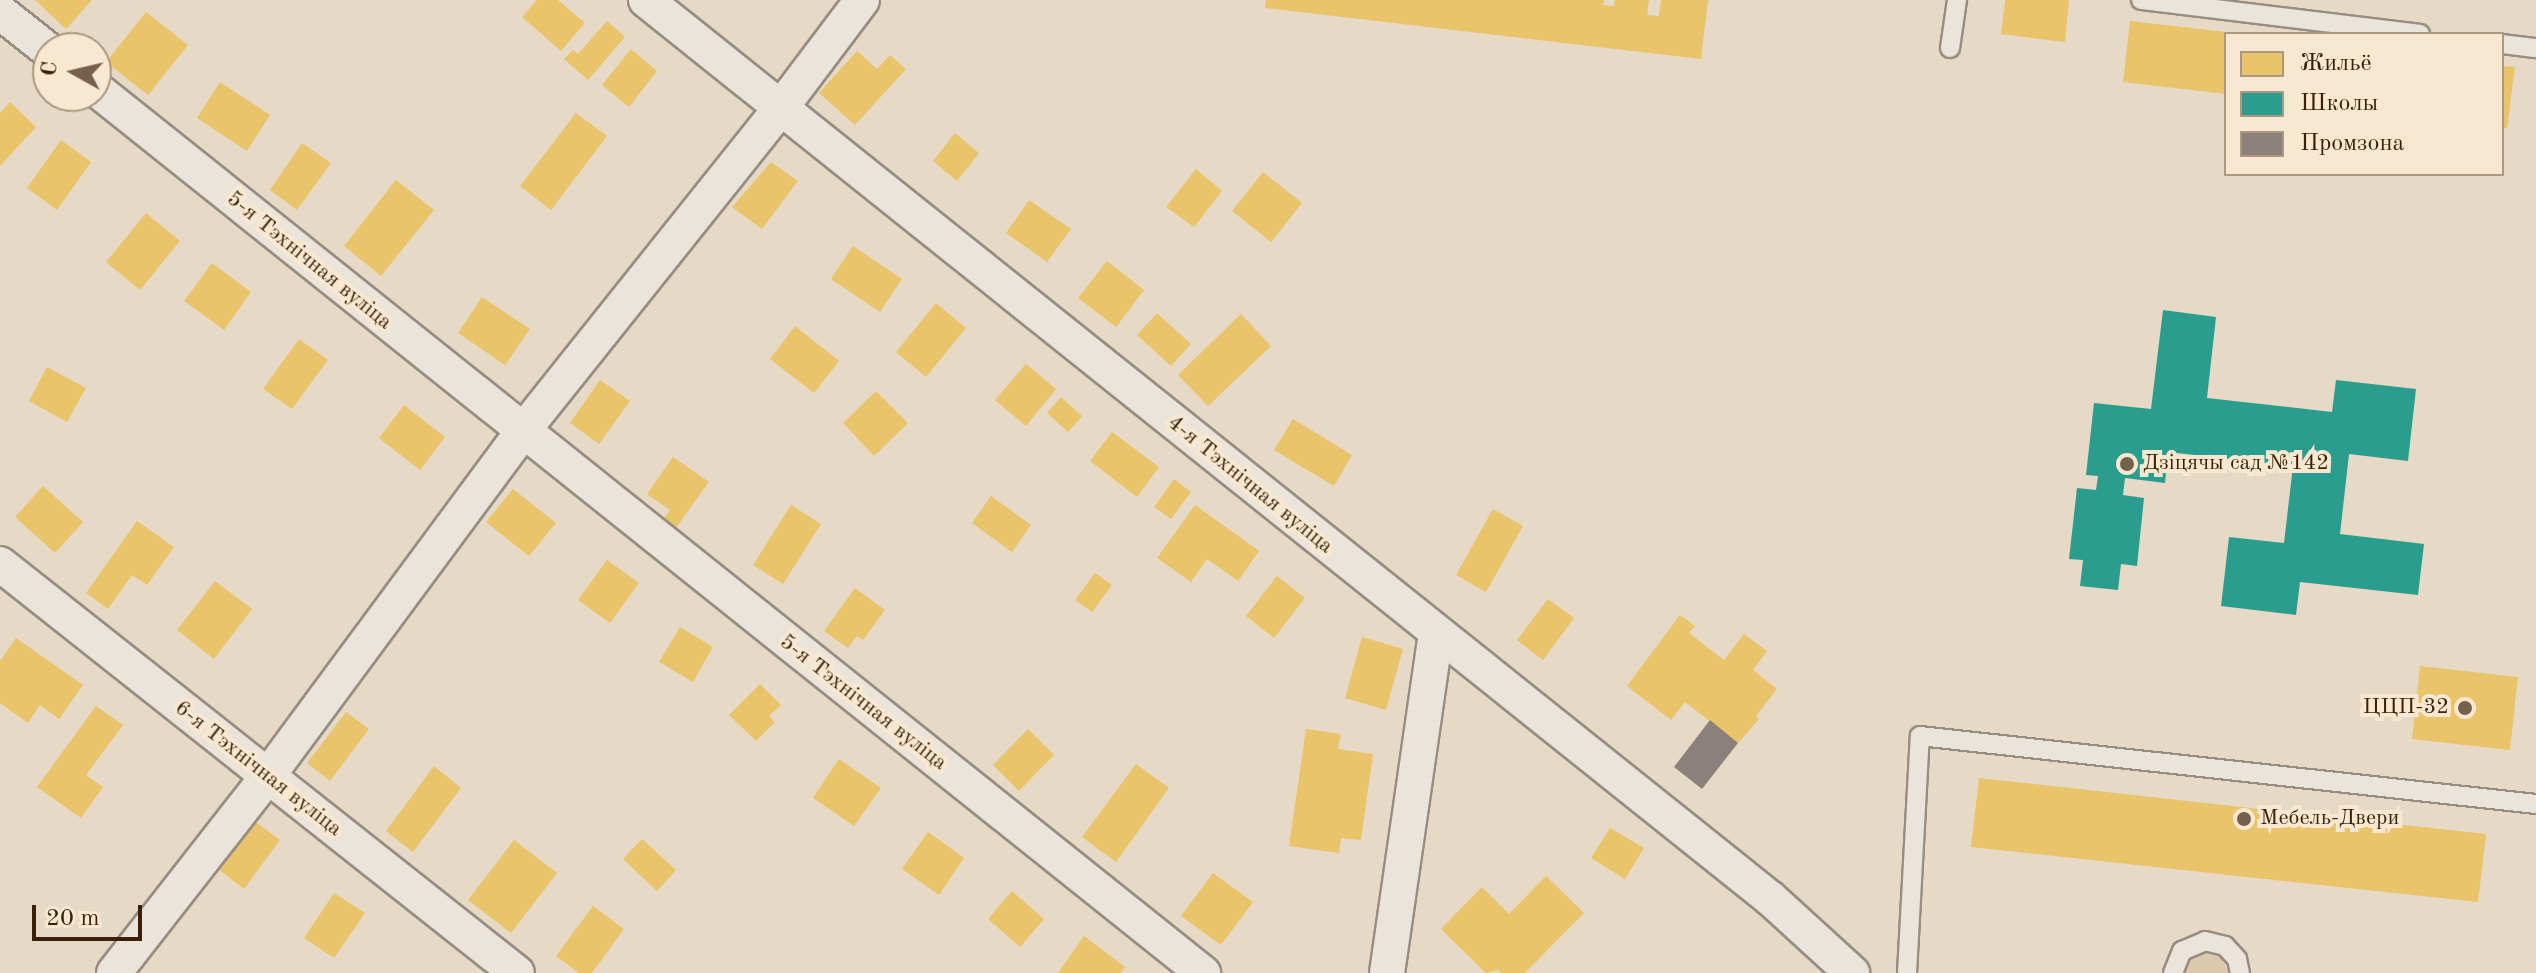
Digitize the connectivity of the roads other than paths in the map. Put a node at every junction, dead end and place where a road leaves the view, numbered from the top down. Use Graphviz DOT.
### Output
graph roads {
  1 [pos="646,0"];
  2 [pos="862,0"];
  3 [pos="1957,0"];
  4 [pos="2141,0"];
  5 [pos="0,12"];
  6 [pos="2404,32"];
  7 [pos="32,37"];
  8 [pos="2504,44"];
  9 [pos="1950,48"];
  10 [pos="2536,48"];
  11 [pos="112,102"];
  12 [pos="780,109"];
  13 [pos="522,432"];
  14 [pos="0,564"];
  15 [pos="1436,634"];
  16 [pos="267,777"];
  17 [pos="2536,804"];
  18 [pos="114,973"];
  19 [pos="517,973"];
  20 [pos="1203,973"];
  21 [pos="1387,973"];
  22 [pos="1852,973"];
  23 [pos="1907,973"];
  24 [pos="2173,973"];
  25 [pos="2240,973"];
  1 -- 12 [label="street, 4-я Тэхнічная вуліца"];
  2 -- 12 [label="street"];
  3 -- 9 [label="lane"];
  4 -- 6 [label="lane"];
  5 -- 7 [label="street"];
  8 -- 10 [label="lane"];
  11 -- 13 [label="street, 5-я Тэхнічная вуліца"];
  12 -- 13 [label="street"];
  12 -- 15 [label="street, 4-я Тэхнічная вуліца"];
  13 -- 16 [label="street"];
  13 -- 20 [label="street, 5-я Тэхнічная вуліца"];
  14 -- 16 [label="street, 6-я Тэхнічная вуліца"];
  15 -- 21 [label="street"];
  15 -- 22 [label="street, 4-я Тэхнічная вуліца"];
  16 -- 18 [label="street"];
  16 -- 19 [label="street, 6-я Тэхнічная вуліца"];
  17 -- 23 [label="lane"];
  24 -- 25 [label="lane"];
}
